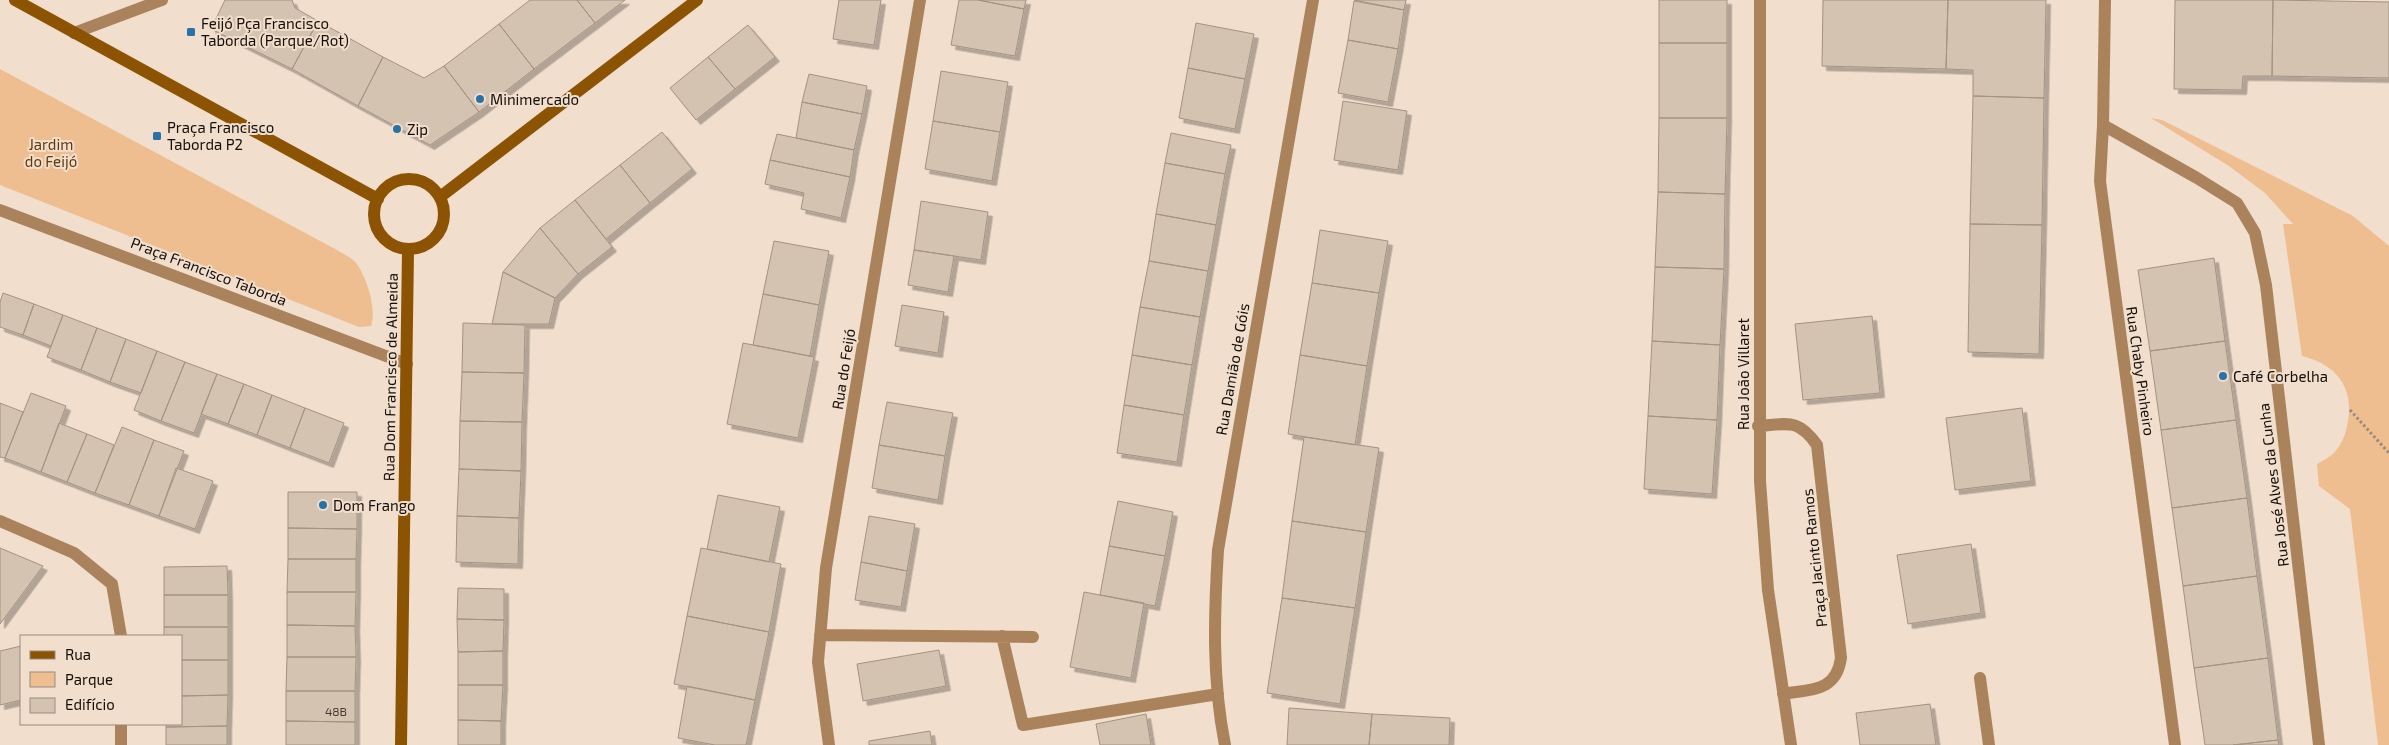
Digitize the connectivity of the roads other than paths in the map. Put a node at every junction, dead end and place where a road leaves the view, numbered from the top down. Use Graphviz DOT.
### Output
graph roads {
  1 [pos="15,0"];
  2 [pos="162,0"];
  3 [pos="697,0"];
  4 [pos="920,0"];
  5 [pos="1313,0"];
  6 [pos="1760,0"];
  7 [pos="2104,0"];
  8 [pos="74,33"];
  9 [pos="2103,125"];
  10 [pos="440,197"];
  11 [pos="378,199"];
  12 [pos="0,210"];
  13 [pos="408,250"];
  14 [pos="406,364"];
  15 [pos="1758,426"];
  16 [pos="0,521"];
  17 [pos="121,635"];
  18 [pos="820,635"];
  19 [pos="1002,636"];
  20 [pos="1033,637"];
  21 [pos="1980,678"];
  22 [pos="1218,694"];
  23 [pos="1783,694"];
  24 [pos="121,725"];
  25 [pos="121,745"];
  26 [pos="401,745"];
  27 [pos="829,745"];
  28 [pos="1225,745"];
  29 [pos="1791,745"];
  30 [pos="1989,745"];
  31 [pos="2175,745"];
  32 [pos="2319,745"];
  1 -- 8 [label="main road"];
  2 -- 8 [label="street"];
  3 -- 10 [label="main road"];
  4 -- 18 [label="street, Rua do Feijó"];
  5 -- 22 [label="street, Rua Damião de Góis"];
  6 -- 15 [label="street, Rua João Villaret"];
  7 -- 9 [label="street, Rua Chaby Pinheiro"];
  8 -- 11 [label="main road"];
  9 -- 31 [label="street, Rua Chaby Pinheiro"];
  9 -- 32 [label="street, Rua José Alves da Cunha"];
  10 -- 11 [label="main road"];
  10 -- 13 [label="main road"];
  11 -- 13 [label="main road"];
  12 -- 14 [label="street, Praça Francisco Taborda"];
  13 -- 14 [label="main road, Rua Dom Francisco de Almeida"];
  14 -- 26 [label="main road, Rua Dom Francisco de Almeida"];
  15 -- 23 [label="street, Rua João Villaret"];
  15 -- 23 [label="street, Praça Jacinto Ramos"];
  16 -- 17 [label="street"];
  18 -- 19 [label="street"];
  18 -- 27 [label="street, Rua do Feijó"];
  19 -- 20 [label="street"];
  19 -- 22 [label="street"];
  21 -- 30 [label="street"];
  22 -- 28 [label="street, Rua Damião de Góis"];
  23 -- 29 [label="street, Rua João Villaret"];
  24 -- 25 [label="street"];
}
